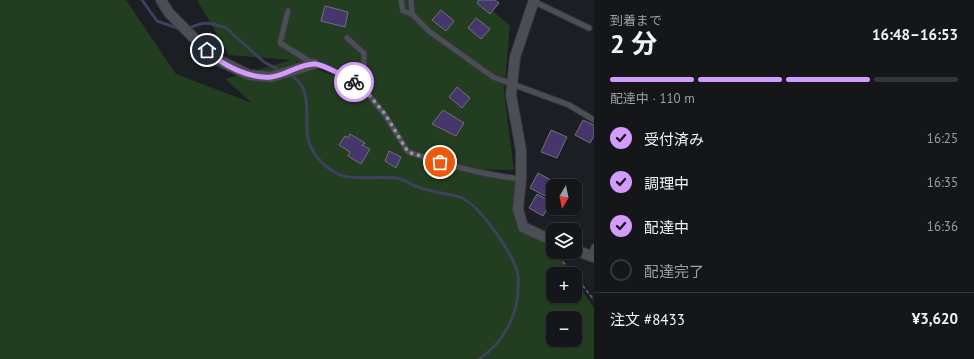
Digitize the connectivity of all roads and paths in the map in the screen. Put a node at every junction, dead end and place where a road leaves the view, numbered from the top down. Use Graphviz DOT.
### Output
graph roads {
  1 [pos="161,0"];
  2 [pos="401,0"];
  3 [pos="411,0"];
  4 [pos="533,1"];
  5 [pos="288,11"];
  6 [pos="412,14"];
  7 [pos="589,28"];
  8 [pos="347,38"];
  9 [pos="314,64"];
  10 [pos="360,84"];
  11 [pos="512,84"];
  12 [pos="594,120"];
  13 [pos="521,179"];
  14 [pos="546,238"];
  15 [pos="582,251"];
  16 [pos="593,253"];
  17 [pos="561,259"];
  18 [pos="567,267"];
  19 [pos="582,285"];
  20 [pos="594,300"];
  1 -- 9 [label="street"];
  2 -- 6 [label="lane"];
  3 -- 6 [label="lane"];
  4 -- 7 [label="lane"];
  4 -- 11 [label="street"];
  5 -- 9 [label="lane"];
  6 -- 11 [label="lane"];
  8 -- 10 [label="lane"];
  9 -- 10 [label="lane"];
  10 -- 13 [label="lane"];
  11 -- 12 [label="lane"];
  11 -- 13 [label="street"];
  13 -- 14 [label="street"];
  15 -- 16 [label="street"];
  17 -- 18 [label="path"];
  19 -- 20 [label="path"];
}
